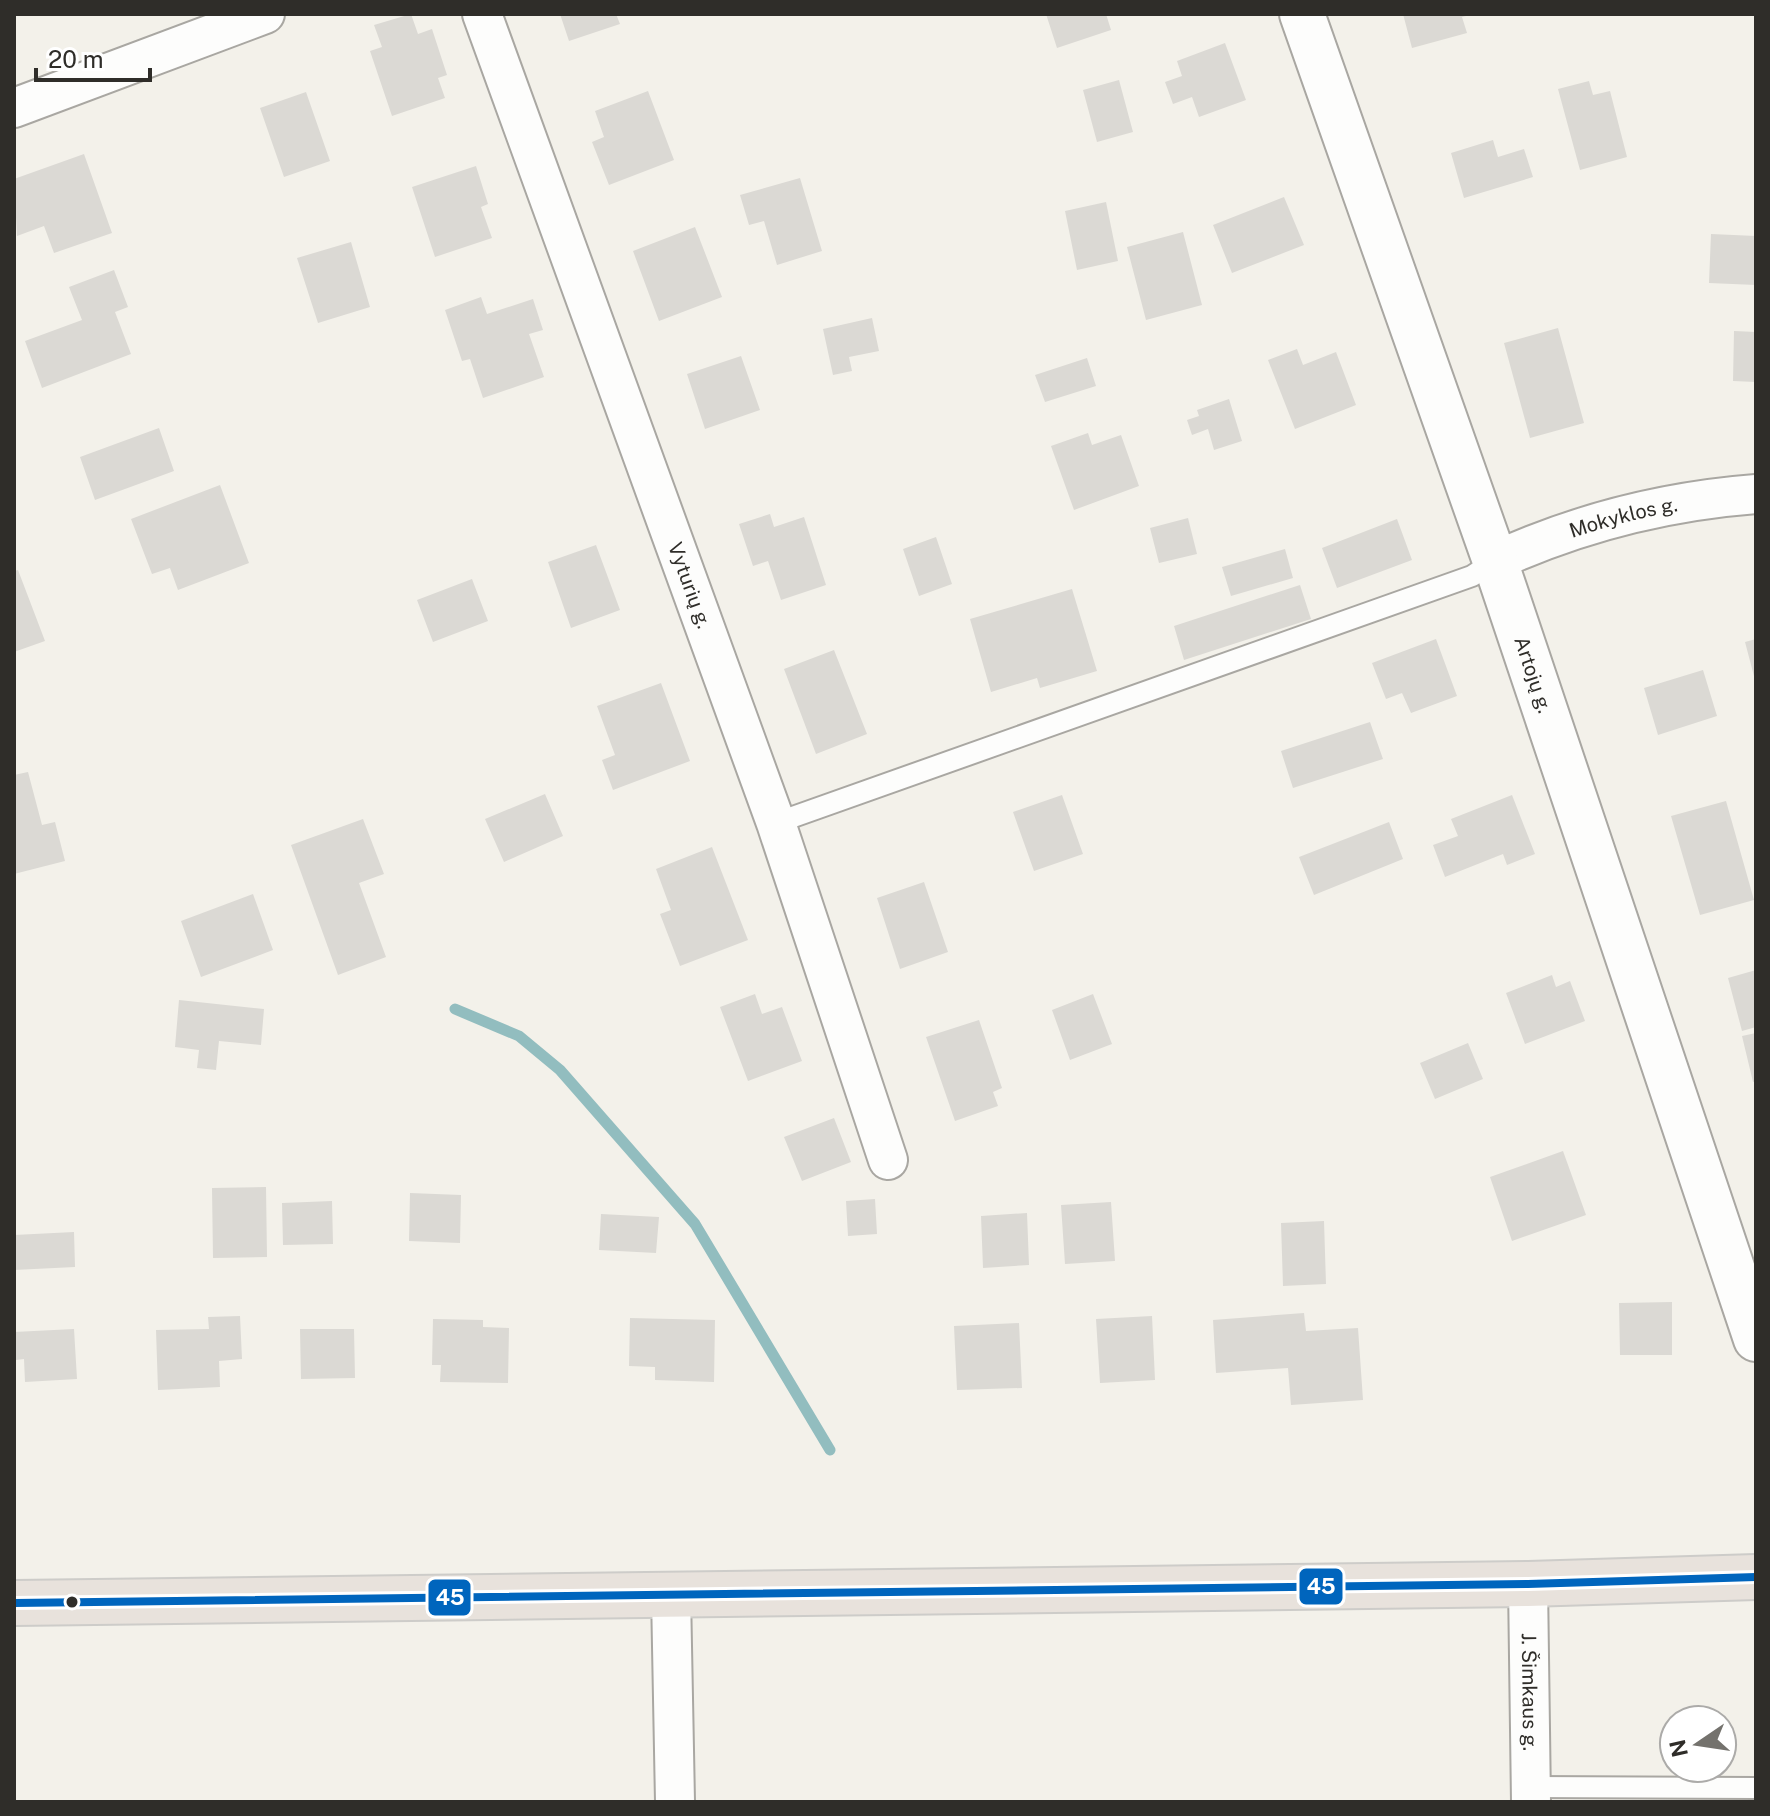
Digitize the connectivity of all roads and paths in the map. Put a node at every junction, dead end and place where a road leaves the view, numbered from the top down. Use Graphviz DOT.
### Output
graph roads {
  1 [pos="265,14"];
  2 [pos="482,14"];
  3 [pos="1302,14"];
  4 [pos="14,108"];
  5 [pos="1756,494"];
  6 [pos="1495,561"];
  7 [pos="776,823"];
  8 [pos="888,1160"];
  9 [pos="1756,1339"];
  10 [pos="1756,1577"];
  11 [pos="1528,1584"];
  12 [pos="671,1594"];
  13 [pos="14,1603"];
  14 [pos="1756,1788"];
  15 [pos="1530,1795"];
  16 [pos="675,1802"];
  1 -- 4 [label="street"];
  2 -- 7 [label="street, Vyturių g."];
  3 -- 6 [label="main road, Artojų g."];
  5 -- 6 [label="street, Mokyklos g."];
  6 -- 7 [label="lane"];
  6 -- 9 [label="main road, Artojų g."];
  7 -- 8 [label="street, Vyturių g."];
  10 -- 11 [label="main road"];
  11 -- 12 [label="main road"];
  11 -- 15 [label="street, J. Šimkaus g."];
  12 -- 13 [label="main road"];
  12 -- 16 [label="street"];
  14 -- 15 [label="lane"];
}
